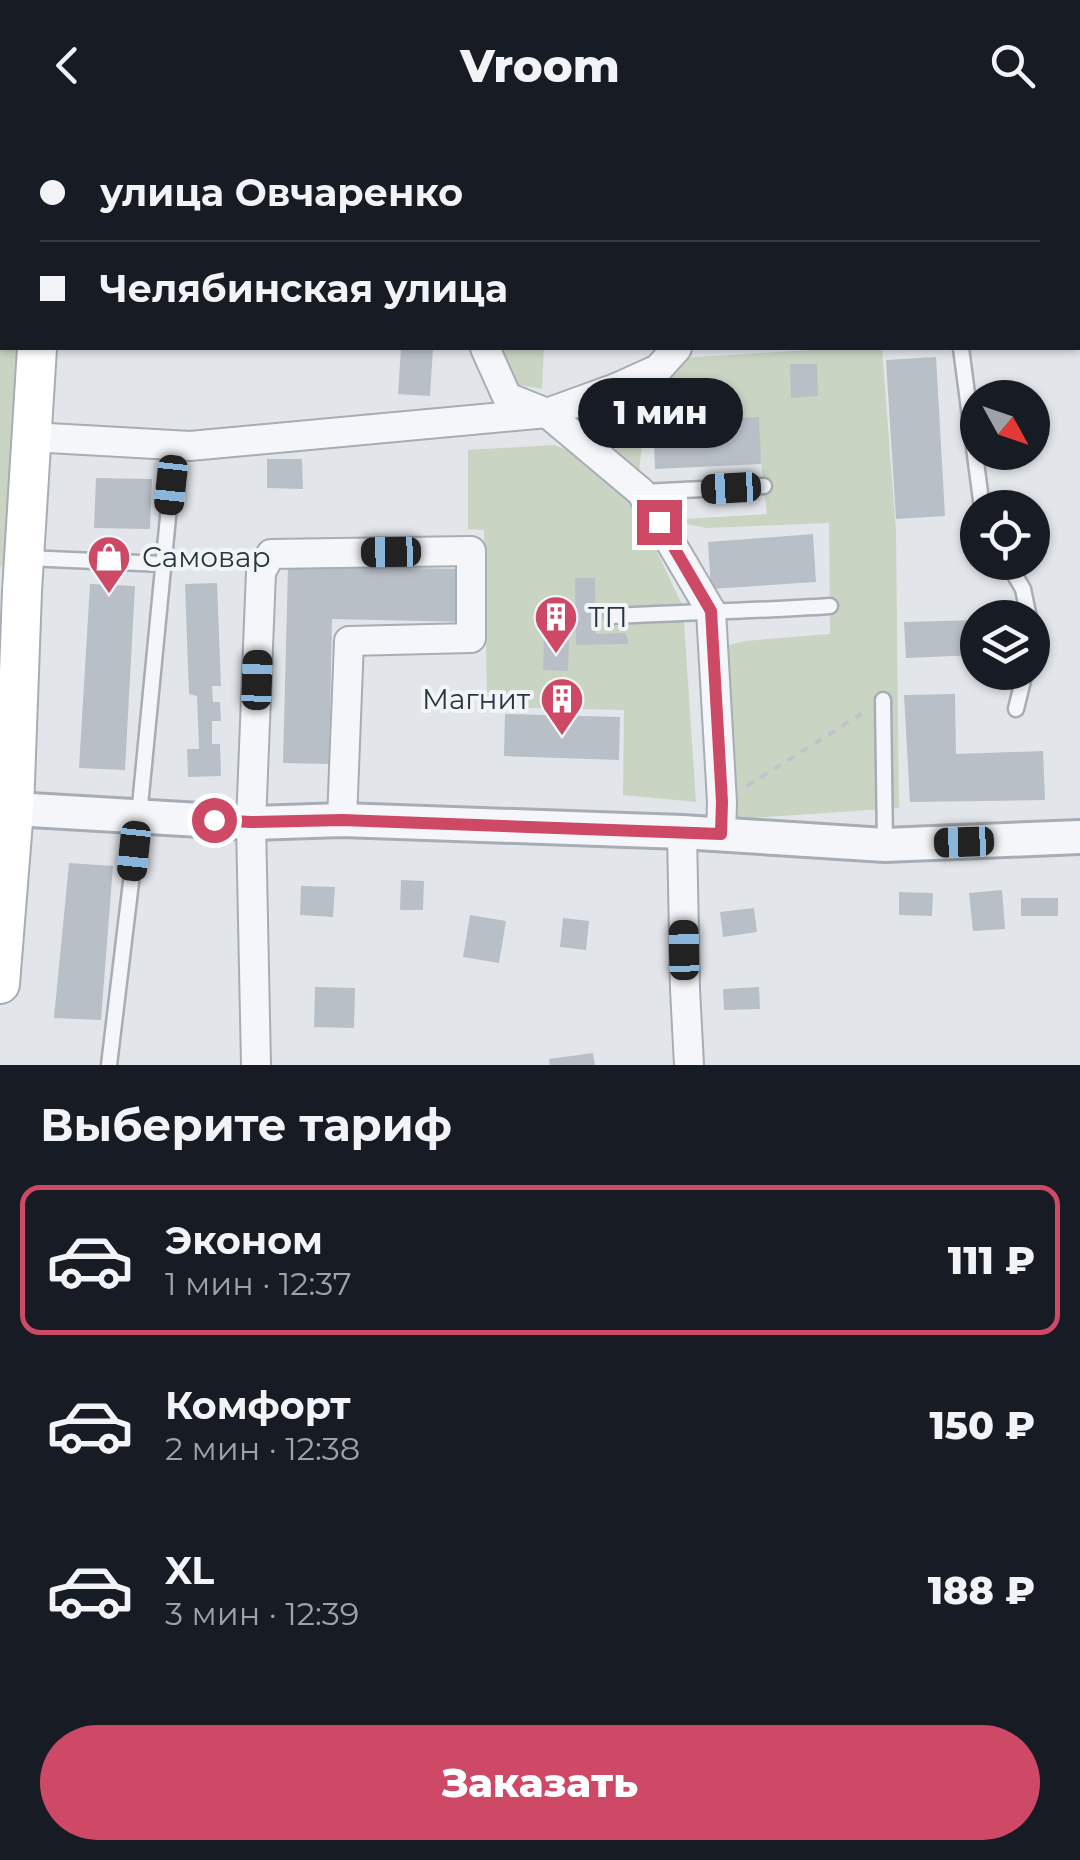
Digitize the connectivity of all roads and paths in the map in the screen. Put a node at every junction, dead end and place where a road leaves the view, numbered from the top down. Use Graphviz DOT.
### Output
graph roads {
  1 [pos="36,350"];
  2 [pos="486,350"];
  3 [pos="675,350"];
  4 [pos="961,350"];
  5 [pos="547,413"];
  6 [pos="32,438"];
  7 [pos="174,445"];
  8 [pos="764,486"];
  9 [pos="980,490"];
  10 [pos="642,492"];
  11 [pos="163,564"];
  12 [pos="16,582"];
  13 [pos="830,606"];
  14 [pos="711,611"];
  15 [pos="612,616"];
  16 [pos="1020,690"];
  17 [pos="883,700"];
  18 [pos="1016,710"];
  19 [pos="14,809"];
  20 [pos="139,816"];
  21 [pos="722,818"];
  22 [pos="342,820"];
  23 [pos="251,822"];
  24 [pos="682,832"];
  25 [pos="1080,837"];
  26 [pos="885,845"];
  27 [pos="0,984"];
  28 [pos="110,1065"];
  29 [pos="256,1065"];
  30 [pos="690,1065"];
  1 -- 6 [label="main road"];
  2 -- 5 [label="street"];
  3 -- 5 [label="street"];
  4 -- 9 [label="lane"];
  5 -- 7 [label="street"];
  5 -- 10 [label="street"];
  6 -- 7 [label="street"];
  6 -- 12 [label="main road"];
  7 -- 11 [label="lane"];
  8 -- 10 [label="lane"];
  10 -- 14 [label="street"];
  11 -- 12 [label="lane"];
  11 -- 20 [label="lane"];
  12 -- 19 [label="main road"];
  13 -- 14 [label="lane"];
  14 -- 15 [label="lane"];
  14 -- 21 [label="street"];
  16 -- 18 [label="lane"];
  17 -- 21 [label="path"];
  17 -- 26 [label="lane"];
  19 -- 20 [label="street"];
  19 -- 27 [label="main road"];
  20 -- 23 [label="street"];
  20 -- 28 [label="lane"];
  21 -- 24 [label="street"];
  21 -- 26 [label="street"];
  22 -- 23 [label="street"];
  22 -- 23 [label="street"];
  22 -- 24 [label="street"];
  23 -- 29 [label="street"];
  24 -- 30 [label="street"];
  25 -- 26 [label="street"];
}
